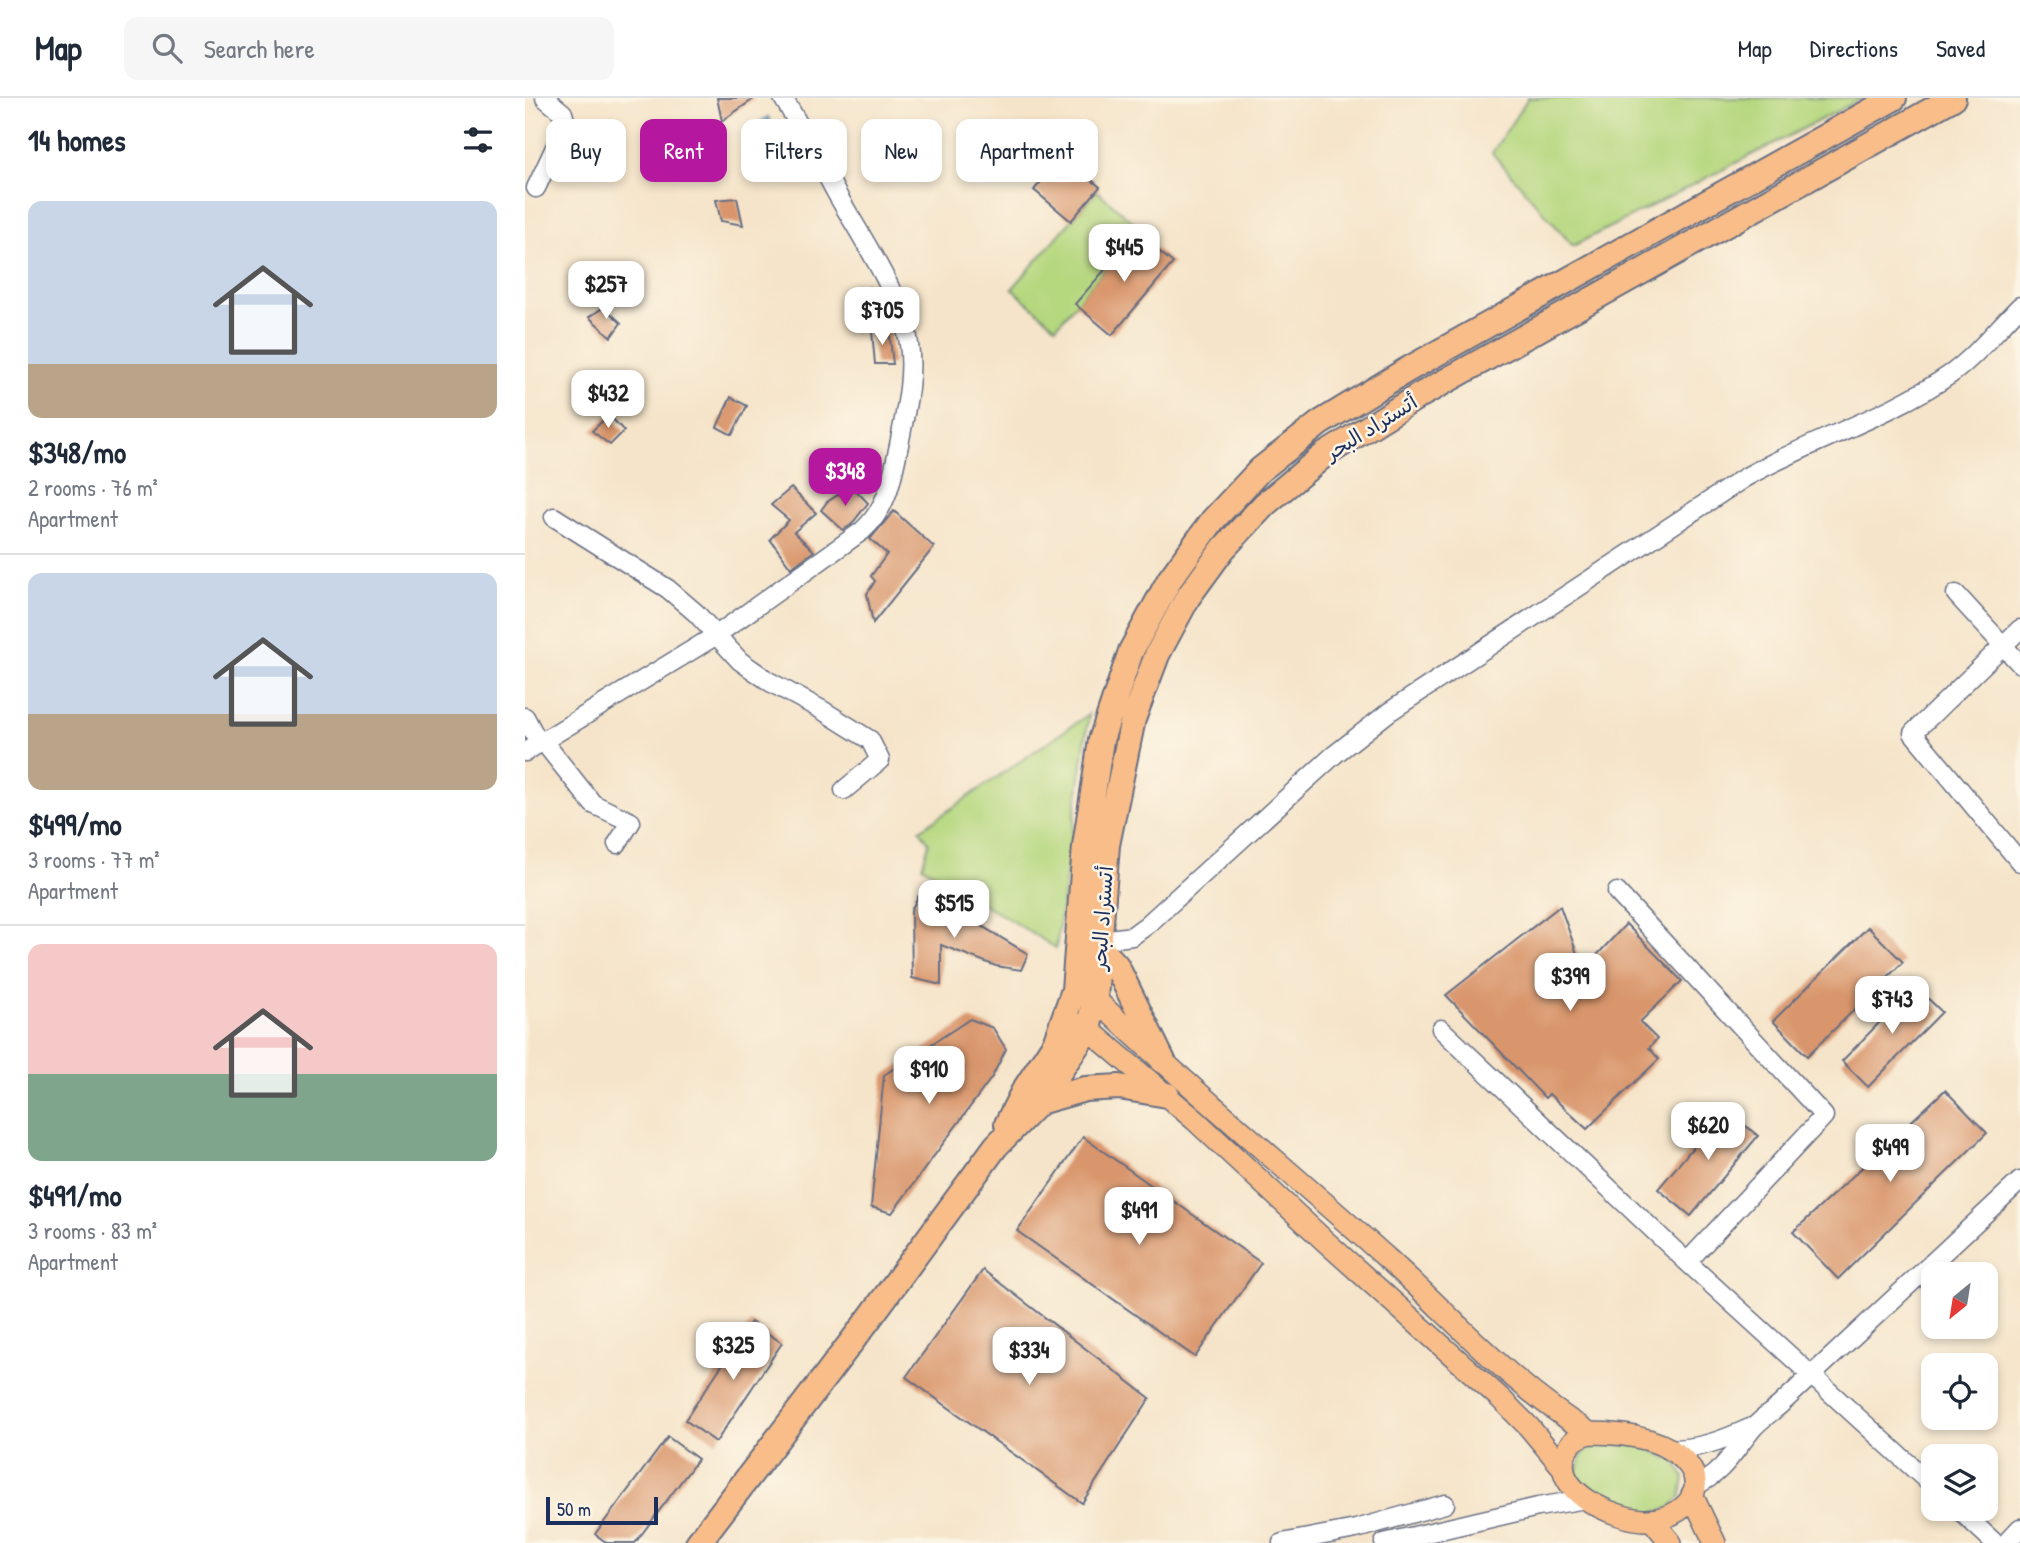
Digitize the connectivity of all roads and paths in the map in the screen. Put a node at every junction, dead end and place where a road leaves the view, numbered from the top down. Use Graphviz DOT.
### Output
graph roads {
  1 [pos="545,98"];
  2 [pos="783,98"];
  3 [pos="1895,98"];
  4 [pos="1953,98"];
  5 [pos="536,188"];
  6 [pos="2020,306"];
  7 [pos="554,517"];
  8 [pos="1956,594"];
  9 [pos="2020,629"];
  10 [pos="715,636"];
  11 [pos="2003,644"];
  12 [pos="2020,664"];
  13 [pos="525,717"];
  14 [pos="536,745"];
  15 [pos="844,790"];
  16 [pos="617,844"];
  17 [pos="2020,862"];
  18 [pos="1617,892"];
  19 [pos="1100,944"];
  20 [pos="1085,994"];
  21 [pos="1065,1020"];
  22 [pos="1088,1029"];
  23 [pos="1441,1029"];
  24 [pos="1163,1061"];
  25 [pos="1167,1096"];
  26 [pos="1039,1102"];
  27 [pos="996,1146"];
  28 [pos="2020,1181"];
  29 [pos="1687,1262"];
  30 [pos="1811,1376"];
  31 [pos="1755,1426"];
  32 [pos="1590,1433"];
  33 [pos="1666,1448"];
  34 [pos="1564,1469"];
  35 [pos="1921,1475"];
  36 [pos="1693,1490"];
  37 [pos="1586,1499"];
  38 [pos="1445,1504"];
  39 [pos="718,1516"];
  40 [pos="1652,1520"];
  41 [pos="1971,1521"];
  42 [pos="2020,1528"];
  43 [pos="698,1543"];
  44 [pos="721,1543"];
  45 [pos="1282,1543"];
  46 [pos="1384,1543"];
  47 [pos="1671,1543"];
  48 [pos="1716,1543"];
  49 [pos="1995,1543"];
  50 [pos="2006,1543"];
  1 -- 5 [label="street"];
  2 -- 10 [label="street"];
  3 -- 20 [label="highway, أتستراد البحر"];
  4 -- 19 [label="highway, أتستراد البحر"];
  6 -- 19 [label="street"];
  7 -- 10 [label="street"];
  8 -- 11 [label="street"];
  9 -- 11 [label="street"];
  10 -- 14 [label="street"];
  10 -- 15 [label="street"];
  11 -- 12 [label="street"];
  11 -- 17 [label="street"];
  13 -- 14 [label="street"];
  14 -- 16 [label="street"];
  18 -- 29 [label="street"];
  19 -- 20 [label="highway, أتستراد البحر"];
  19 -- 24 [label="highway"];
  20 -- 21 [label="highway, أتستراد البحر"];
  20 -- 22 [label="highway"];
  20 -- 24 [label="main road"];
  21 -- 22 [label="main road"];
  21 -- 27 [label="highway, أتستراد البحر"];
  22 -- 25 [label="main road"];
  22 -- 26 [label="highway"];
  23 -- 29 [label="street"];
  24 -- 32 [label="main road"];
  25 -- 26 [label="highway"];
  25 -- 34 [label="main road"];
  26 -- 27 [label="highway"];
  27 -- 39 [label="highway"];
  28 -- 30 [label="street"];
  29 -- 30 [label="street"];
  30 -- 31 [label="street"];
  30 -- 35 [label="street"];
  31 -- 33 [label="street"];
  31 -- 36 [label="street"];
  32 -- 33 [label="main road"];
  32 -- 34 [label="main road"];
  33 -- 36 [label="main road"];
  34 -- 37 [label="main road"];
  36 -- 40 [label="main road"];
  36 -- 48 [label="main road"];
  37 -- 40 [label="main road"];
  37 -- 46 [label="street"];
  38 -- 45 [label="street"];
  39 -- 43 [label="highway"];
  39 -- 44 [label="highway"];
  40 -- 47 [label="main road"];
  41 -- 49 [label="street"];
  42 -- 50 [label="street"];
}
